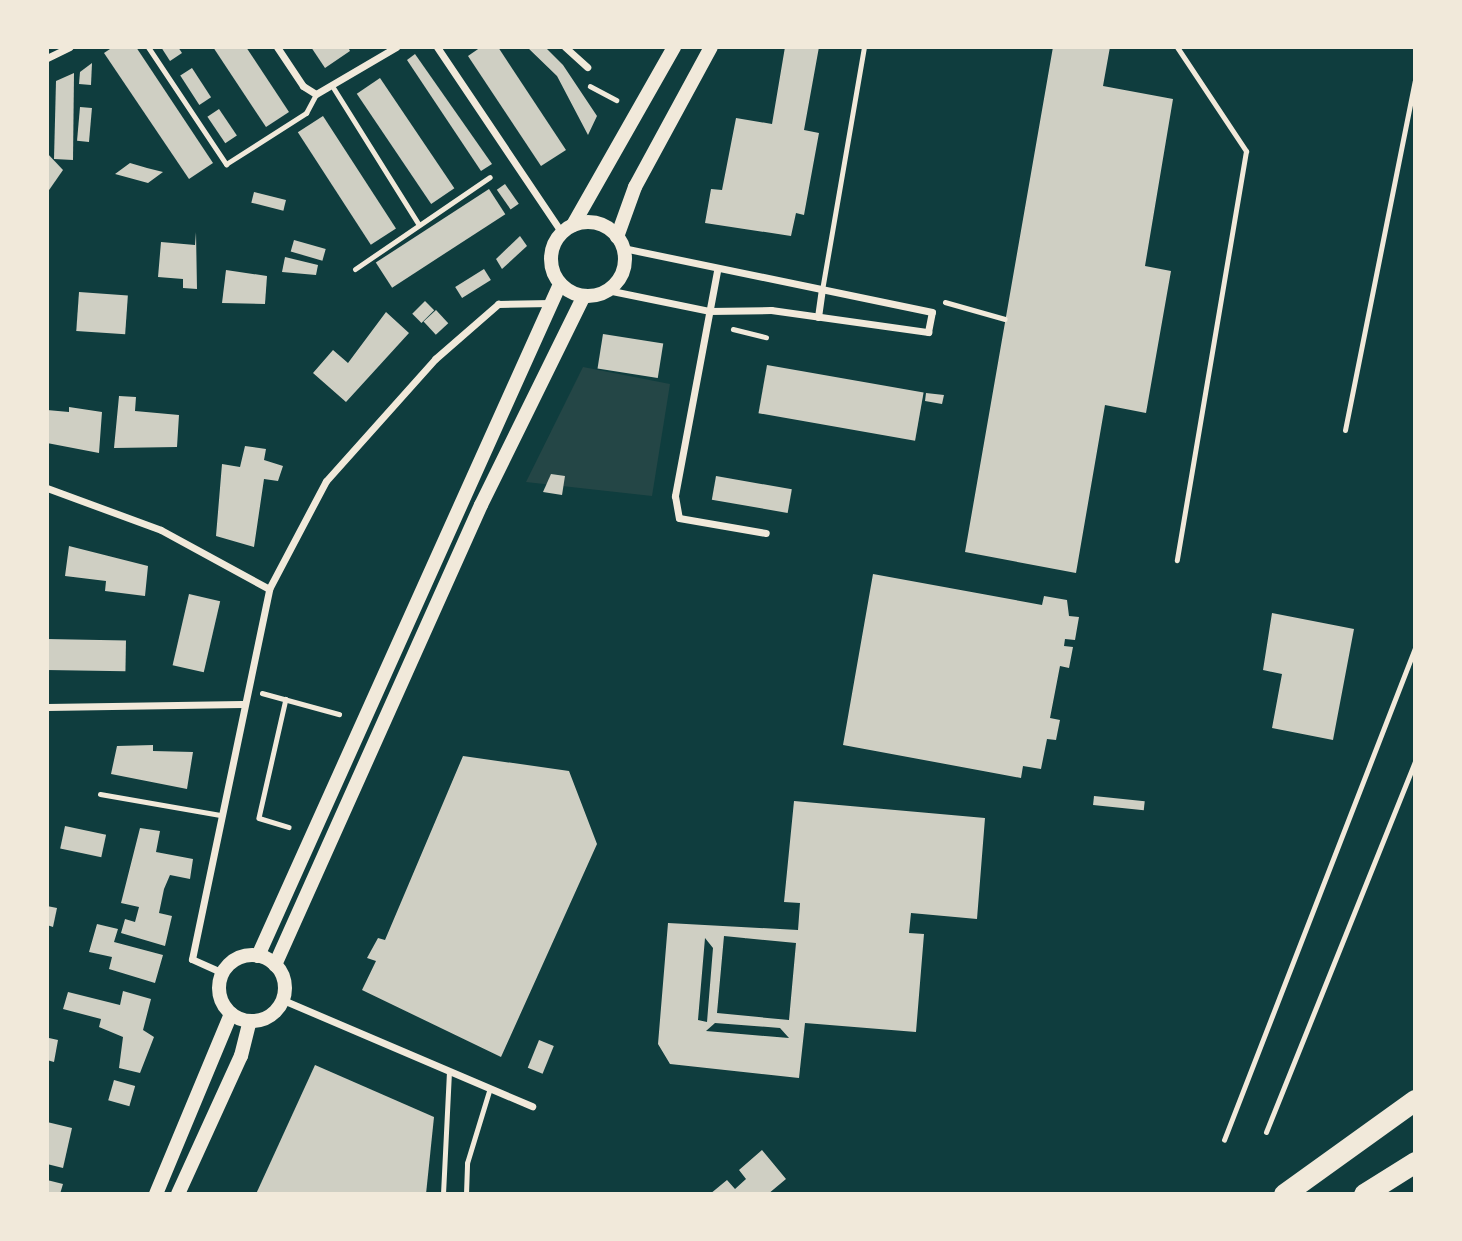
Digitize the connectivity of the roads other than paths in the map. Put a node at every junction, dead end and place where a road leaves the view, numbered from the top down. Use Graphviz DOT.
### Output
graph roads {
  1 [pos="70,47"];
  2 [pos="148,47"];
  3 [pos="277,47"];
  4 [pos="396,47"];
  5 [pos="437,47"];
  6 [pos="565,47"];
  7 [pos="674,47"];
  8 [pos="711,47"];
  9 [pos="864,47"];
  10 [pos="1177,47"];
  11 [pos="47,58"];
  12 [pos="587,67"];
  13 [pos="1415,81"];
  14 [pos="334,89"];
  15 [pos="316,94"];
  16 [pos="490,177"];
  17 [pos="419,225"];
  18 [pos="568,229"];
  19 [pos="620,243"];
  20 [pos="355,270"];
  21 [pos="718,271"];
  22 [pos="560,284"];
  23 [pos="607,290"];
  24 [pos="822,290"];
  25 [pos="584,296"];
  26 [pos="551,303"];
  27 [pos="709,310"];
  28 [pos="818,317"];
  29 [pos="1345,430"];
  30 [pos="47,488"];
  31 [pos="766,533"];
  32 [pos="1177,560"];
  33 [pos="269,589"];
  34 [pos="242,705"];
  35 [pos="47,707"];
  36 [pos="1415,762"];
  37 [pos="100,794"];
  38 [pos="220,815"];
  39 [pos="258,956"];
  40 [pos="275,965"];
  41 [pos="223,973"];
  42 [pos="283,1000"];
  43 [pos="231,1014"];
  44 [pos="250,1021"];
  45 [pos="449,1073"];
  46 [pos="489,1091"];
  47 [pos="1415,1100"];
  48 [pos="531,1106"];
  49 [pos="1266,1132"];
  50 [pos="1415,1162"];
  51 [pos="156,1194"];
  52 [pos="178,1194"];
  53 [pos="443,1194"];
  54 [pos="466,1194"];
  55 [pos="1284,1194"];
  56 [pos="1364,1194"];
  1 -- 11 [label="street"];
  2 -- 15 [label="lane"];
  3 -- 15 [label="street"];
  4 -- 14 [label="street"];
  5 -- 18 [label="street"];
  6 -- 12 [label="street"];
  7 -- 18 [label="main road"];
  8 -- 19 [label="main road"];
  9 -- 24 [label="lane"];
  10 -- 32 [label="lane"];
  13 -- 29 [label="lane"];
  14 -- 15 [label="street"];
  14 -- 17 [label="lane"];
  16 -- 17 [label="lane"];
  17 -- 20 [label="lane"];
  18 -- 19 [label="main road"];
  18 -- 22 [label="main road"];
  19 -- 21 [label="street"];
  19 -- 23 [label="main road"];
  21 -- 24 [label="street"];
  21 -- 27 [label="street"];
  22 -- 25 [label="main road"];
  22 -- 26 [label="main road"];
  23 -- 25 [label="main road"];
  23 -- 27 [label="street"];
  24 -- 28 [label="street"];
  24 -- 28 [label="street"];
  25 -- 40 [label="main road"];
  26 -- 33 [label="street"];
  26 -- 39 [label="main road"];
  27 -- 28 [label="street"];
  27 -- 31 [label="street"];
  30 -- 33 [label="street"];
  33 -- 34 [label="street"];
  34 -- 35 [label="street"];
  34 -- 38 [label="street"];
  36 -- 49 [label="lane"];
  37 -- 38 [label="lane"];
  38 -- 41 [label="street"];
  39 -- 40 [label="main road"];
  39 -- 41 [label="main road"];
  40 -- 42 [label="main road"];
  41 -- 43 [label="main road"];
  42 -- 44 [label="main road"];
  42 -- 45 [label="street"];
  43 -- 44 [label="main road"];
  43 -- 51 [label="main road"];
  44 -- 52 [label="main road"];
  45 -- 46 [label="street"];
  45 -- 53 [label="lane"];
  46 -- 48 [label="street"];
  46 -- 54 [label="lane"];
  47 -- 55 [label="highway"];
  50 -- 56 [label="highway"];
}
